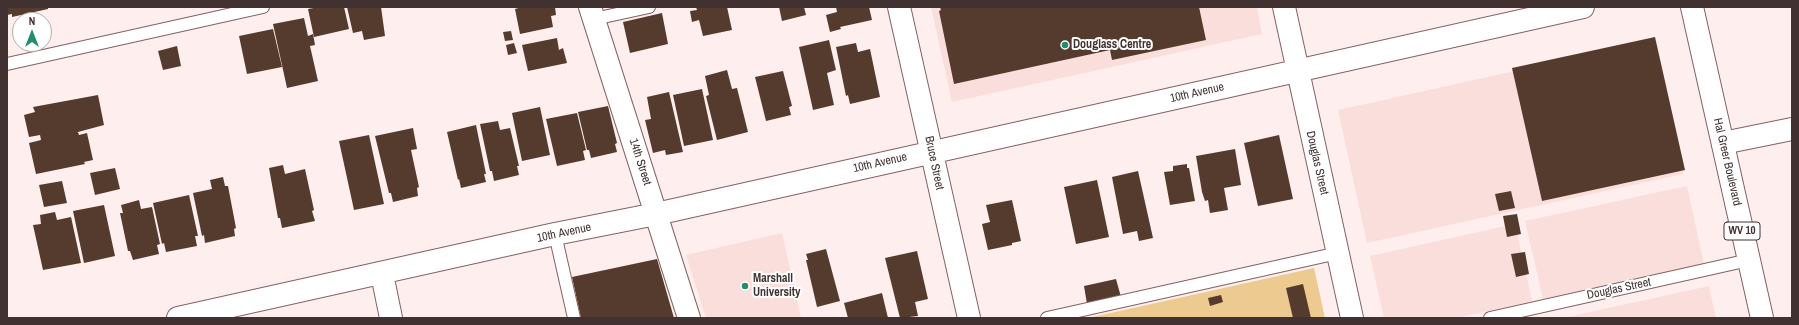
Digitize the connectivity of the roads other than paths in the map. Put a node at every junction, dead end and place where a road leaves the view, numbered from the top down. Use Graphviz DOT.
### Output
graph roads {
  1 [pos="263,7"];
  2 [pos="649,7"];
  3 [pos="899,7"];
  4 [pos="1284,7"];
  5 [pos="1583,7"];
  6 [pos="1692,7"];
  7 [pos="592,13"];
  8 [pos="1526,13"];
  9 [pos="7,64"];
  10 [pos="1298,70"];
  11 [pos="1792,129"];
  12 [pos="1723,143"];
  13 [pos="931,152"];
  14 [pos="656,214"];
  15 [pos="555,234"];
  16 [pos="1338,254"];
  17 [pos="1749,260"];
  18 [pos="382,274"];
  19 [pos="207,315"];
  20 [pos="178,318"];
  21 [pos="391,318"];
  22 [pos="574,318"];
  23 [pos="689,318"];
  24 [pos="969,318"];
  25 [pos="1047,318"];
  26 [pos="1352,318"];
  27 [pos="1490,318"];
  28 [pos="1762,318"];
  1 -- 9 [label="lane"];
  2 -- 7 [label="lane"];
  3 -- 13 [label="street, Bruce Street"];
  4 -- 10 [label="street, Douglas Street"];
  5 -- 8 [label="street, 10th Avenue"];
  6 -- 12 [label="street, Hal Greer Boulevard / WV 10"];
  7 -- 14 [label="street, 14th Street"];
  8 -- 10 [label="street, 10th Avenue"];
  10 -- 13 [label="street, 10th Avenue"];
  10 -- 16 [label="street, Douglas Street"];
  11 -- 12 [label="street"];
  12 -- 17 [label="street, Hal Greer Boulevard / WV 10"];
  13 -- 14 [label="street, 10th Avenue"];
  13 -- 24 [label="street, Bruce Street"];
  14 -- 15 [label="street, 10th Avenue"];
  14 -- 23 [label="street, 14th Street"];
  15 -- 18 [label="street, 10th Avenue"];
  15 -- 22 [label="lane"];
  16 -- 25 [label="lane"];
  16 -- 26 [label="street, Douglas Street"];
  17 -- 27 [label="lane, Douglas Street"];
  17 -- 28 [label="street, Hal Greer Boulevard / WV 10"];
  18 -- 19 [label="street, 10th Avenue"];
  18 -- 21 [label="street"];
  19 -- 20 [label="street, 10th Avenue"];
}
